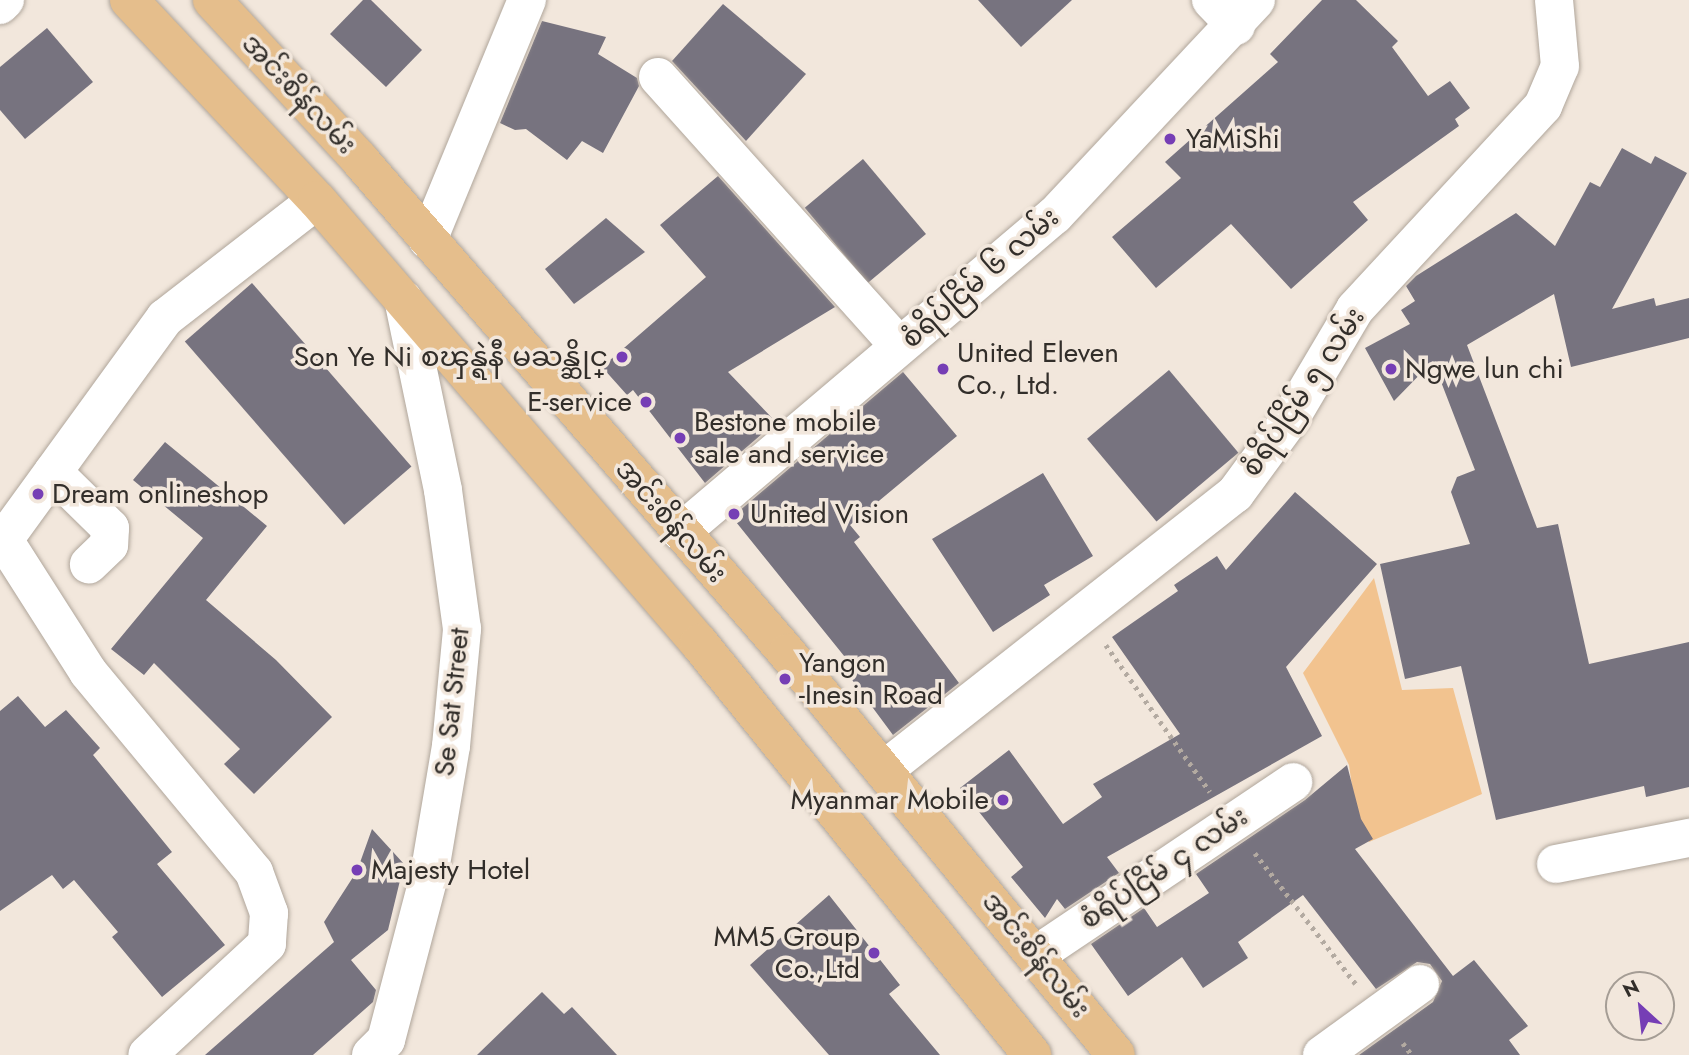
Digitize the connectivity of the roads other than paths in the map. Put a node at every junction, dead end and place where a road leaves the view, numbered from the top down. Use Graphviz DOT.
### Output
graph roads {
  1 [pos="5,0"];
  2 [pos="129,0"];
  3 [pos="212,0"];
  4 [pos="527,0"];
  5 [pos="1554,0"];
  6 [pos="0,5"];
  7 [pos="1235,9"];
  8 [pos="658,77"];
  9 [pos="317,200"];
  10 [pos="428,240"];
  11 [pos="403,299"];
  12 [pos="899,346"];
  13 [pos="53,472"];
  14 [pos="681,532"];
  15 [pos="1,541"];
  16 [pos="89,564"];
  17 [pos="884,770"];
  18 [pos="1293,782"];
  19 [pos="1689,838"];
  20 [pos="1556,864"];
  21 [pos="1036,956"];
  22 [pos="1420,984"];
  23 [pos="1026,1053"];
  24 [pos="147,1055"];
  25 [pos="371,1055"];
  26 [pos="1116,1055"];
  27 [pos="1322,1055"];
  1 -- 6 [label="street"];
  2 -- 9 [label="main road, အင်းစိန်လမ်း"];
  3 -- 10 [label="main road, အင်းစိန်လမ်း"];
  4 -- 10 [label="street"];
  5 -- 17 [label="street, စံရိပ်ငြိမ် ၅ လမ်း"];
  7 -- 12 [label="street, စံရိပ်ငြိမ် ၆ လမ်း"];
  8 -- 12 [label="street"];
  9 -- 11 [label="main road, အင်းစိန်လမ်း"];
  9 -- 13 [label="street"];
  10 -- 14 [label="main road, အင်းစိန်လမ်း"];
  11 -- 23 [label="main road, အင်းစိန်လမ်း"];
  11 -- 25 [label="street, Se Sat Street"];
  12 -- 14 [label="street, စံရိပ်ငြိမ် ၆ လမ်း"];
  13 -- 15 [label="street"];
  13 -- 16 [label="street"];
  14 -- 17 [label="main road, အင်းစိန်လမ်း"];
  15 -- 24 [label="street"];
  17 -- 21 [label="main road, အင်းစိန်လမ်း"];
  18 -- 21 [label="street, စံရိပ်ငြိမ် ၄ လမ်း"];
  19 -- 20 [label="street"];
  21 -- 26 [label="main road, အင်းစိန်လမ်း"];
  22 -- 27 [label="street"];
}
